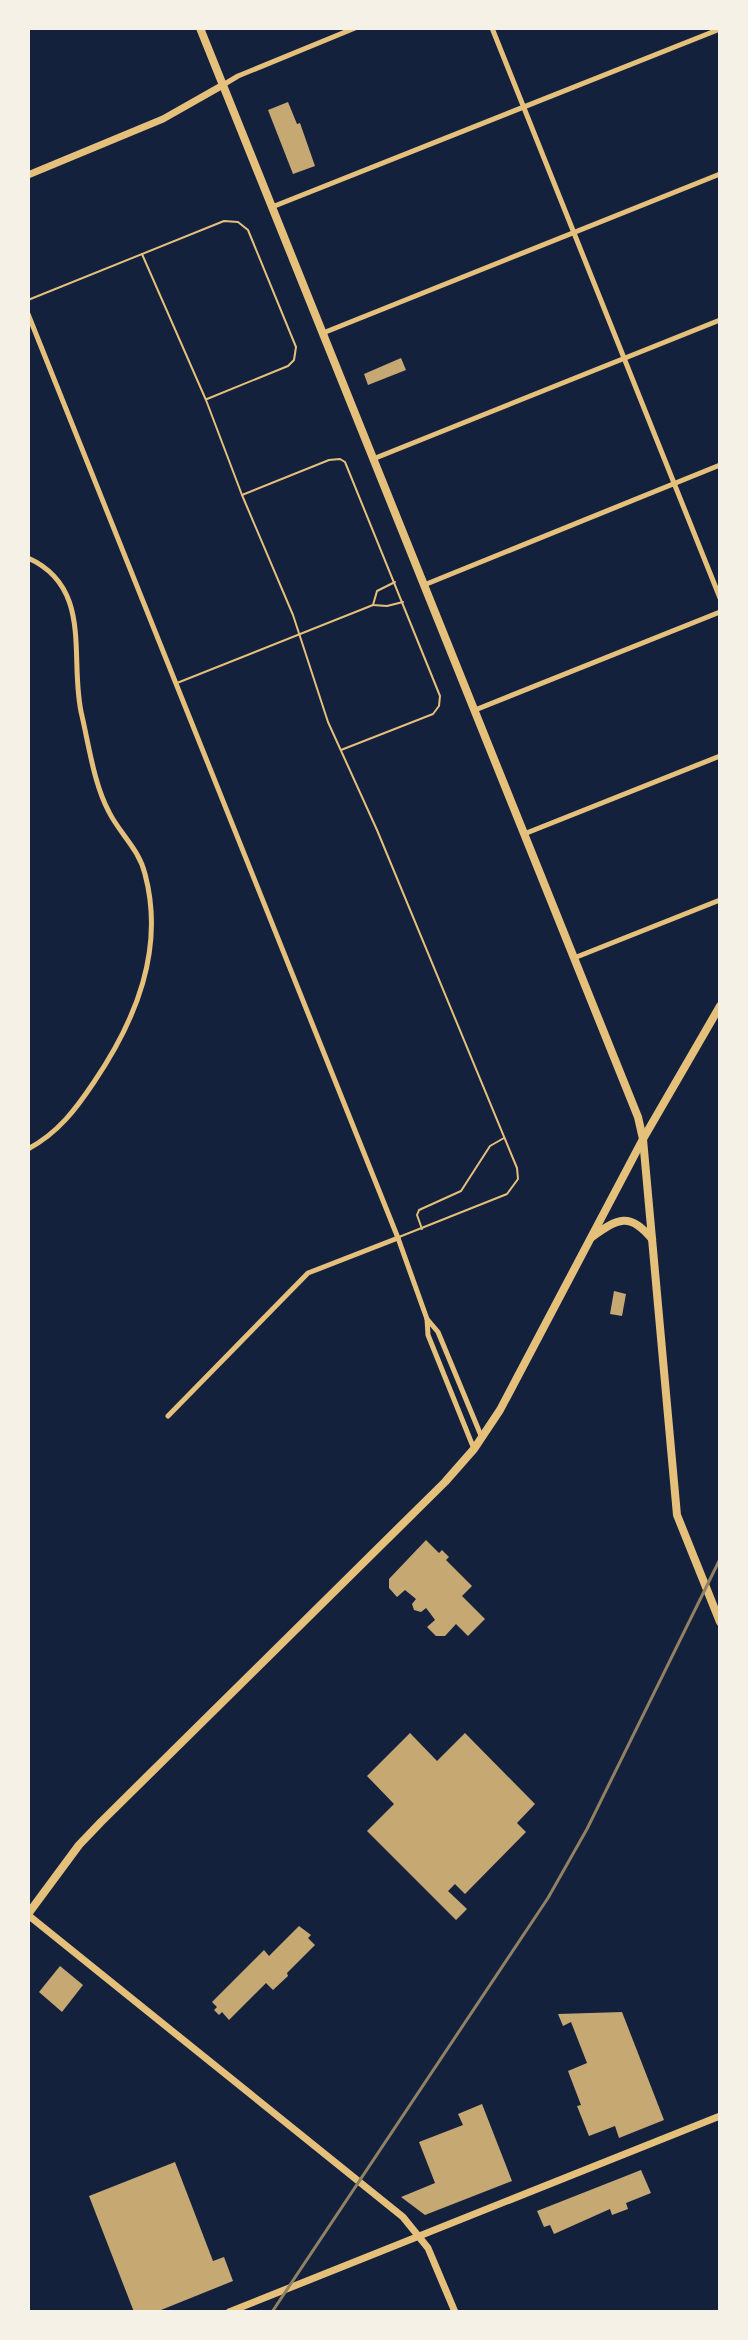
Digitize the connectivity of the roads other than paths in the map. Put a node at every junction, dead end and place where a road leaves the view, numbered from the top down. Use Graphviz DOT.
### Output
graph roads {
  1 [pos="200,28"];
  2 [pos="355,28"];
  3 [pos="492,28"];
  4 [pos="720,29"];
  5 [pos="223,85"];
  6 [pos="523,107"];
  7 [pos="720,174"];
  8 [pos="28,175"];
  9 [pos="272,207"];
  10 [pos="573,232"];
  11 [pos="142,254"];
  12 [pos="28,300"];
  13 [pos="28,314"];
  14 [pos="720,320"];
  15 [pos="323,333"];
  16 [pos="624,358"];
  17 [pos="206,399"];
  18 [pos="373,459"];
  19 [pos="720,465"];
  20 [pos="674,484"];
  21 [pos="242,495"];
  22 [pos="28,558"];
  23 [pos="395,582"];
  24 [pos="424,585"];
  25 [pos="720,598"];
  26 [pos="403,602"];
  27 [pos="373,605"];
  28 [pos="720,612"];
  29 [pos="300,633"];
  30 [pos="175,685"];
  31 [pos="475,710"];
  32 [pos="340,751"];
  33 [pos="720,756"];
  34 [pos="525,834"];
  35 [pos="720,900"];
  36 [pos="574,958"];
  37 [pos="720,1006"];
  38 [pos="504,1138"];
  39 [pos="643,1138"];
  40 [pos="28,1149"];
  41 [pos="422,1229"];
  42 [pos="398,1238"];
  43 [pos="591,1238"];
  44 [pos="653,1241"];
  45 [pos="427,1319"];
  46 [pos="168,1416"];
  47 [pos="482,1437"];
  48 [pos="474,1449"];
  49 [pos="720,1622"];
  50 [pos="28,1915"];
  51 [pos="720,2116"];
  52 [pos="420,2236"];
  53 [pos="229,2312"];
  54 [pos="455,2312"];
  1 -- 5 [label="main road"];
  2 -- 5 [label="street"];
  3 -- 6 [label="street"];
  4 -- 6 [label="street"];
  5 -- 8 [label="street"];
  5 -- 9 [label="main road"];
  6 -- 9 [label="street"];
  6 -- 10 [label="street"];
  7 -- 10 [label="street"];
  9 -- 15 [label="main road"];
  10 -- 15 [label="street"];
  10 -- 16 [label="street"];
  11 -- 12 [label="lane"];
  11 -- 17 [label="lane"];
  11 -- 17 [label="lane"];
  13 -- 30 [label="street"];
  14 -- 16 [label="street"];
  15 -- 18 [label="main road"];
  16 -- 18 [label="street"];
  16 -- 20 [label="street"];
  17 -- 21 [label="lane"];
  18 -- 24 [label="main road"];
  19 -- 20 [label="street"];
  20 -- 24 [label="street"];
  20 -- 25 [label="street"];
  21 -- 23 [label="lane"];
  21 -- 29 [label="lane"];
  22 -- 40 [label="street"];
  23 -- 26 [label="lane"];
  23 -- 27 [label="lane"];
  24 -- 31 [label="main road"];
  26 -- 27 [label="lane"];
  26 -- 32 [label="lane"];
  27 -- 29 [label="lane"];
  28 -- 31 [label="street"];
  29 -- 30 [label="lane"];
  29 -- 32 [label="lane"];
  30 -- 42 [label="street"];
  31 -- 34 [label="main road"];
  32 -- 38 [label="lane"];
  33 -- 34 [label="street"];
  34 -- 36 [label="main road"];
  35 -- 36 [label="street"];
  36 -- 39 [label="main road"];
  37 -- 39 [label="main road"];
  38 -- 41 [label="lane"];
  38 -- 41 [label="lane"];
  39 -- 43 [label="main road"];
  39 -- 44 [label="main road"];
  41 -- 42 [label="lane"];
  42 -- 45 [label="street"];
  42 -- 46 [label="street"];
  43 -- 44 [label="main road"];
  43 -- 47 [label="main road"];
  44 -- 49 [label="main road"];
  45 -- 47 [label="street"];
  45 -- 48 [label="street"];
  47 -- 48 [label="main road"];
  48 -- 50 [label="main road"];
  50 -- 52 [label="street"];
  51 -- 52 [label="street"];
  52 -- 53 [label="street"];
  52 -- 54 [label="street"];
}
